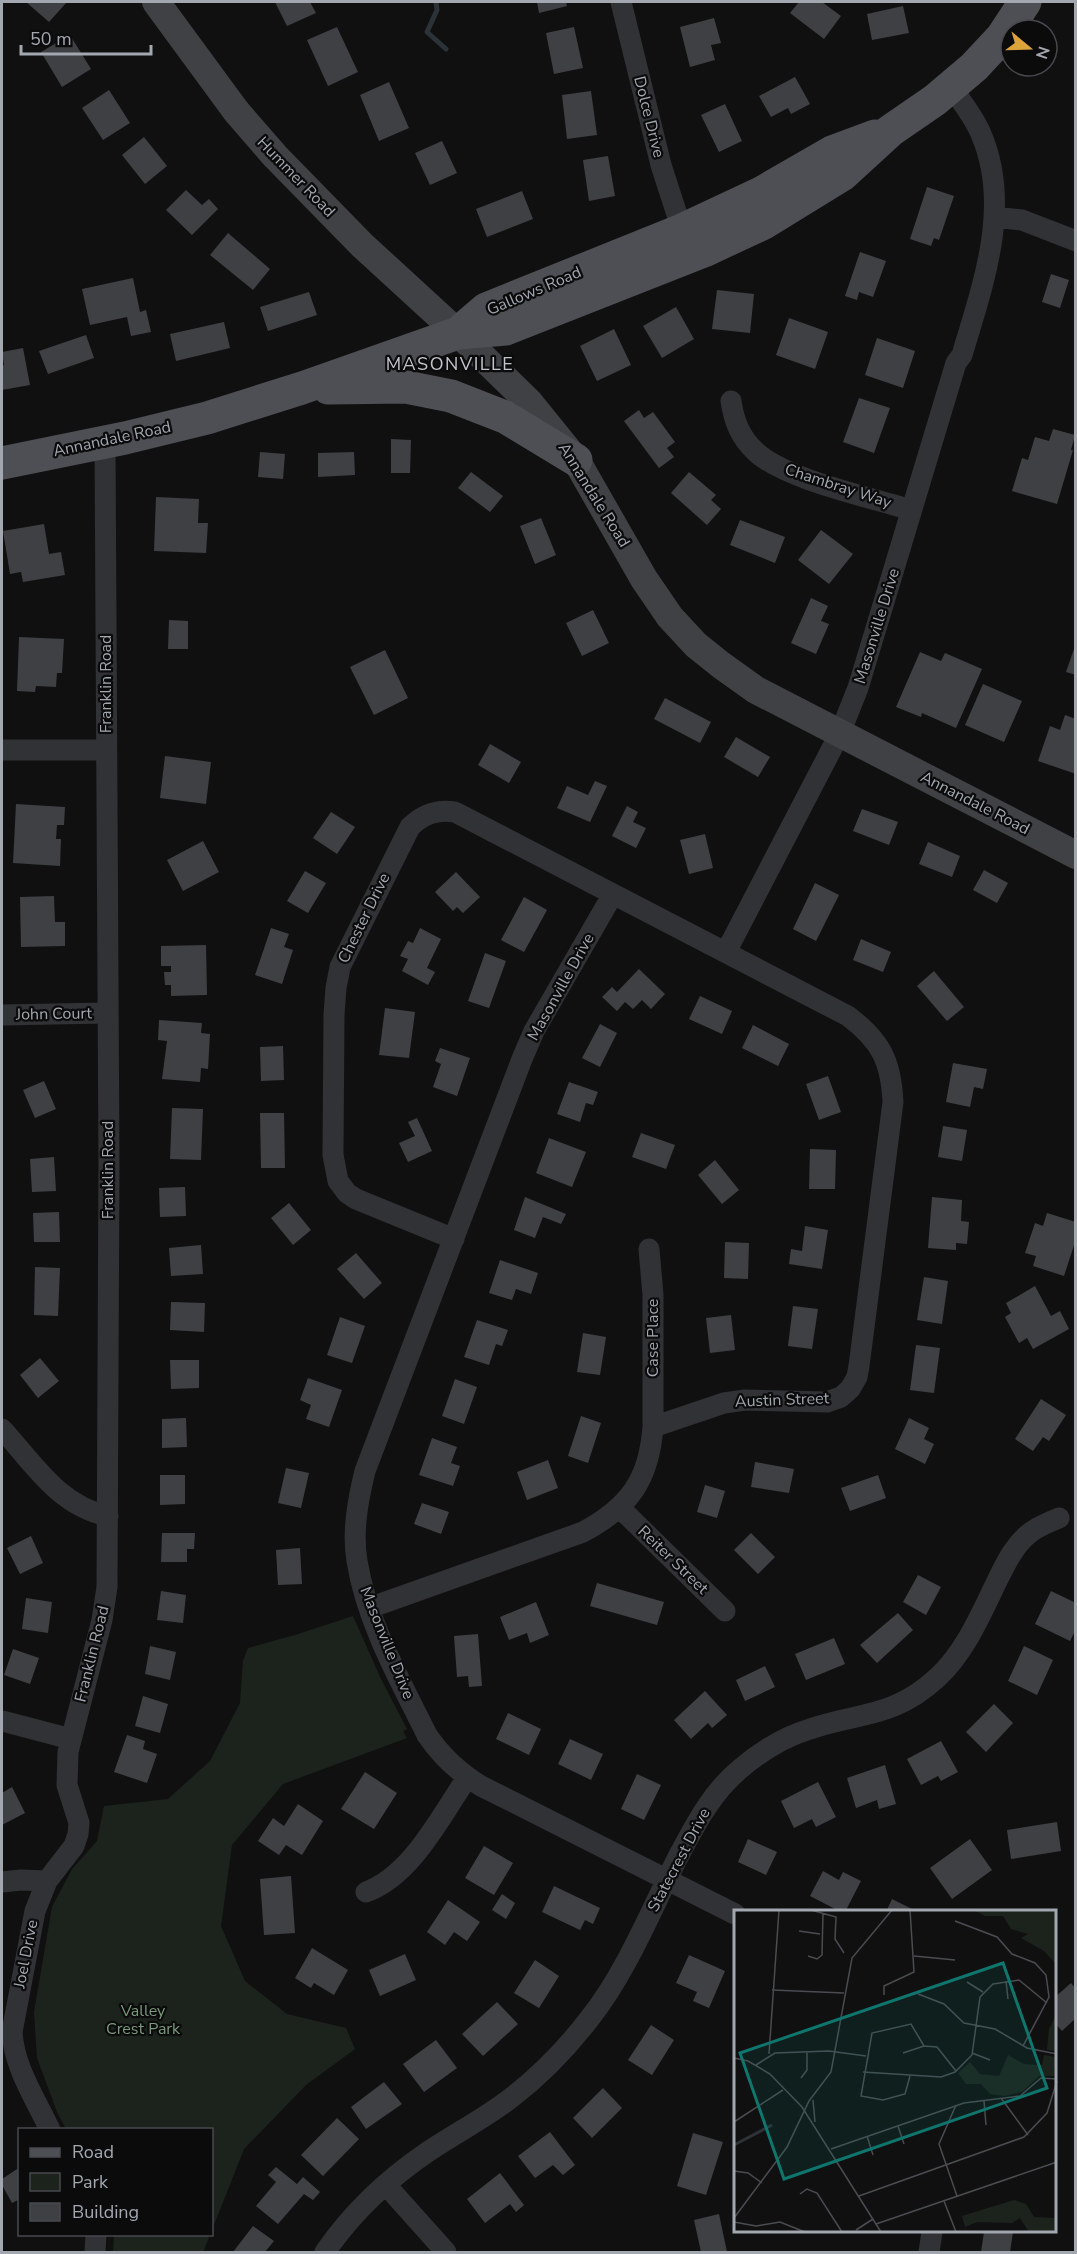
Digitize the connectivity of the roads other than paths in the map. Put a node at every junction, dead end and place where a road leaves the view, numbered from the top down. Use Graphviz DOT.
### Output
graph roads {
  1 [pos="156,2"];
  2 [pos="621,2"];
  3 [pos="1025,2"];
  4 [pos="951,87"];
  5 [pos="890,131"];
  6 [pos="994,218"];
  7 [pos="682,230"];
  8 [pos="1076,242"];
  9 [pos="458,333"];
  10 [pos="302,388"];
  11 [pos="731,401"];
  12 [pos="105,442"];
  13 [pos="576,460"];
  14 [pos="2,463"];
  15 [pos="910,510"];
  16 [pos="840,733"];
  17 [pos="2,750"];
  18 [pos="106,750"];
  19 [pos="1076,855"];
  20 [pos="613,894"];
  21 [pos="726,952"];
  22 [pos="106,1013"];
  23 [pos="2,1015"];
  24 [pos="454,1239"];
  25 [pos="648,1249"];
  26 [pos="653,1427"];
  27 [pos="2,1429"];
  28 [pos="620,1508"];
  29 [pos="108,1516"];
  30 [pos="1059,1518"];
  31 [pos="369,1608"];
  32 [pos="725,1611"];
  33 [pos="2,1721"];
  34 [pos="71,1739"];
  35 [pos="467,1778"];
  36 [pos="667,1880"];
  37 [pos="47,1881"];
  38 [pos="2,1882"];
  39 [pos="366,1892"];
  40 [pos="734,1914"];
  41 [pos="49,2128"];
  42 [pos="386,2185"];
  43 [pos="932,2233"];
  44 [pos="96,2236"];
  45 [pos="95,2253"];
  46 [pos="325,2253"];
  47 [pos="446,2253"];
  48 [pos="929,2253"];
  1 -- 9 [label="main road, Hummer Road"];
  2 -- 7 [label="street, Dolce Drive"];
  3 -- 4 [label="main road, Gallows Road"];
  4 -- 5 [label="main road, Gallows Road"];
  4 -- 6 [label="street, Masonville Drive"];
  5 -- 7 [label="main road, Gallows Road"];
  5 -- 9 [label="main road, Gallows Road"];
  6 -- 8 [label="street"];
  6 -- 15 [label="street, Masonville Drive"];
  7 -- 9 [label="main road, Gallows Road"];
  9 -- 10 [label="main road, Annandale Road"];
  9 -- 13 [label="main road, Annandale Road"];
  10 -- 12 [label="main road, Annandale Road"];
  10 -- 13 [label="main road"];
  11 -- 15 [label="street, Chambray Way"];
  12 -- 14 [label="main road, Annandale Road"];
  12 -- 18 [label="street, Franklin Road"];
  13 -- 16 [label="main road, Annandale Road"];
  15 -- 16 [label="street, Masonville Drive"];
  16 -- 19 [label="main road, Annandale Road"];
  16 -- 21 [label="street, Masonville Drive"];
  17 -- 18 [label="street"];
  18 -- 22 [label="street, Franklin Road"];
  20 -- 21 [label="street"];
  20 -- 24 [label="street, Masonville Drive"];
  20 -- 24 [label="street, Chester Drive"];
  21 -- 26 [label="street, Austin Street"];
  22 -- 23 [label="street, John Court"];
  22 -- 29 [label="street, Franklin Road"];
  24 -- 31 [label="street, Masonville Drive"];
  25 -- 26 [label="street, Case Place"];
  26 -- 28 [label="street"];
  27 -- 29 [label="street"];
  28 -- 31 [label="street"];
  28 -- 32 [label="street, Reiter Street"];
  29 -- 34 [label="street, Franklin Road"];
  30 -- 36 [label="street, Statecrest Drive"];
  31 -- 35 [label="street, Masonville Drive"];
  33 -- 34 [label="street"];
  34 -- 37 [label="street, Franklin Road"];
  35 -- 36 [label="street, Masonville Drive"];
  35 -- 39 [label="street"];
  36 -- 40 [label="street, Masonville Drive"];
  36 -- 42 [label="street, Statecrest Drive"];
  37 -- 38 [label="street"];
  37 -- 41 [label="street, Joel Drive"];
  42 -- 46 [label="street, Statecrest Drive"];
  42 -- 47 [label="street"];
  43 -- 48 [label="street"];
  44 -- 45 [label="street"];
}
